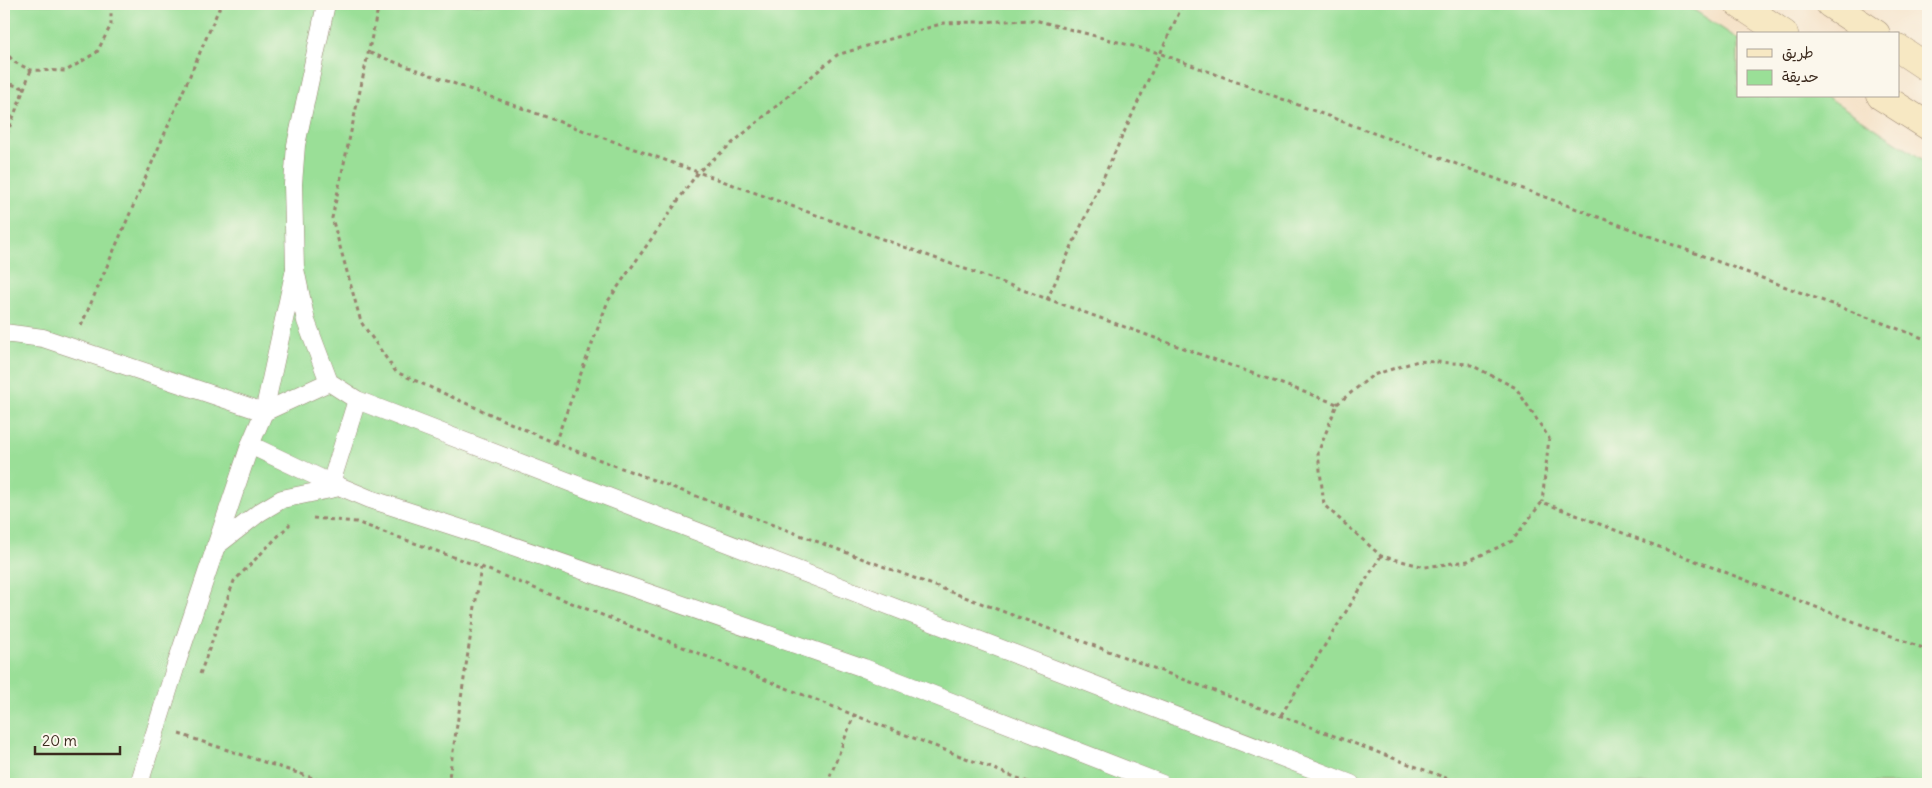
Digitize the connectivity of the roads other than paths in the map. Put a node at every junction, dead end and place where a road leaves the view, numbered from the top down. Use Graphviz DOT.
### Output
graph roads {
  1 [pos="326,4"];
  2 [pos="1739,4"];
  3 [pos="1830,4"];
  4 [pos="1781,32"];
  5 [pos="1873,32"];
  6 [pos="1900,49"];
  7 [pos="1928,68"];
  8 [pos="1884,98"];
  9 [pos="1928,126"];
  10 [pos="295,269"];
  11 [pos="4,333"];
  12 [pos="329,382"];
  13 [pos="357,400"];
  14 [pos="264,412"];
  15 [pos="250,444"];
  16 [pos="336,485"];
  17 [pos="215,547"];
  18 [pos="139,784"];
  19 [pos="1162,784"];
  20 [pos="1351,784"];
  1 -- 10 [label="lane"];
  2 -- 4 [label="main road"];
  3 -- 5 [label="main road"];
  6 -- 7 [label="main road"];
  8 -- 9 [label="main road"];
  10 -- 12 [label="lane"];
  10 -- 14 [label="lane"];
  11 -- 14 [label="lane"];
  12 -- 13 [label="lane"];
  12 -- 14 [label="lane"];
  13 -- 16 [label="lane"];
  13 -- 20 [label="lane"];
  14 -- 15 [label="lane"];
  15 -- 16 [label="lane"];
  15 -- 17 [label="lane"];
  16 -- 17 [label="lane"];
  16 -- 19 [label="lane"];
  17 -- 18 [label="lane"];
}
